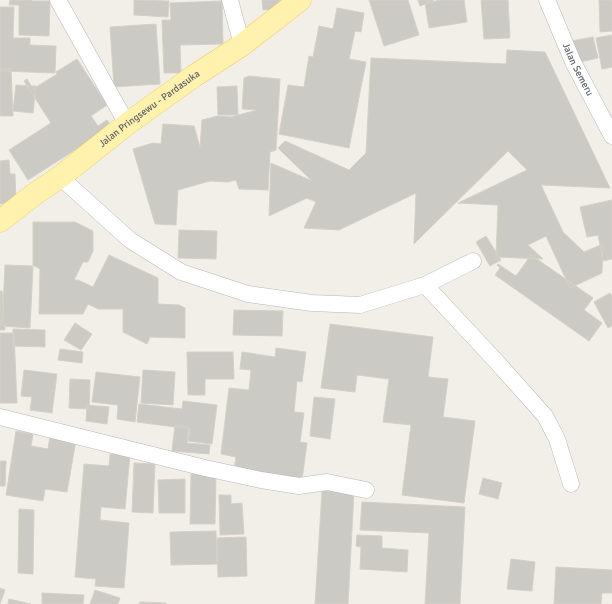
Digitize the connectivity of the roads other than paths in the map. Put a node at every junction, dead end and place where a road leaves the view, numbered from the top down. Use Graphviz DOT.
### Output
graph roads {
  1 [pos="58,0"];
  2 [pos="67,0"];
  3 [pos="230,0"];
  4 [pos="300,0"];
  5 [pos="547,0"];
  6 [pos="242,45"];
  7 [pos="127,124"];
  8 [pos="612,136"];
  9 [pos="60,177"];
  10 [pos="0,221"];
  11 [pos="473,261"];
  12 [pos="425,285"];
  13 [pos="0,418"];
  14 [pos="571,484"];
  15 [pos="366,490"];
  1 -- 2 [label="street"];
  1 -- 7 [label="street"];
  3 -- 6 [label="street"];
  4 -- 6 [label="main road, Jalan Pringsewu - Pardasuka"];
  5 -- 8 [label="street, Jalan Semeru"];
  6 -- 7 [label="main road, Jalan Pringsewu - Pardasuka"];
  7 -- 9 [label="main road, Jalan Pringsewu - Pardasuka"];
  9 -- 10 [label="main road, Jalan Pringsewu - Pardasuka"];
  9 -- 12 [label="street"];
  11 -- 12 [label="street"];
  12 -- 14 [label="street"];
  13 -- 15 [label="street"];
}
